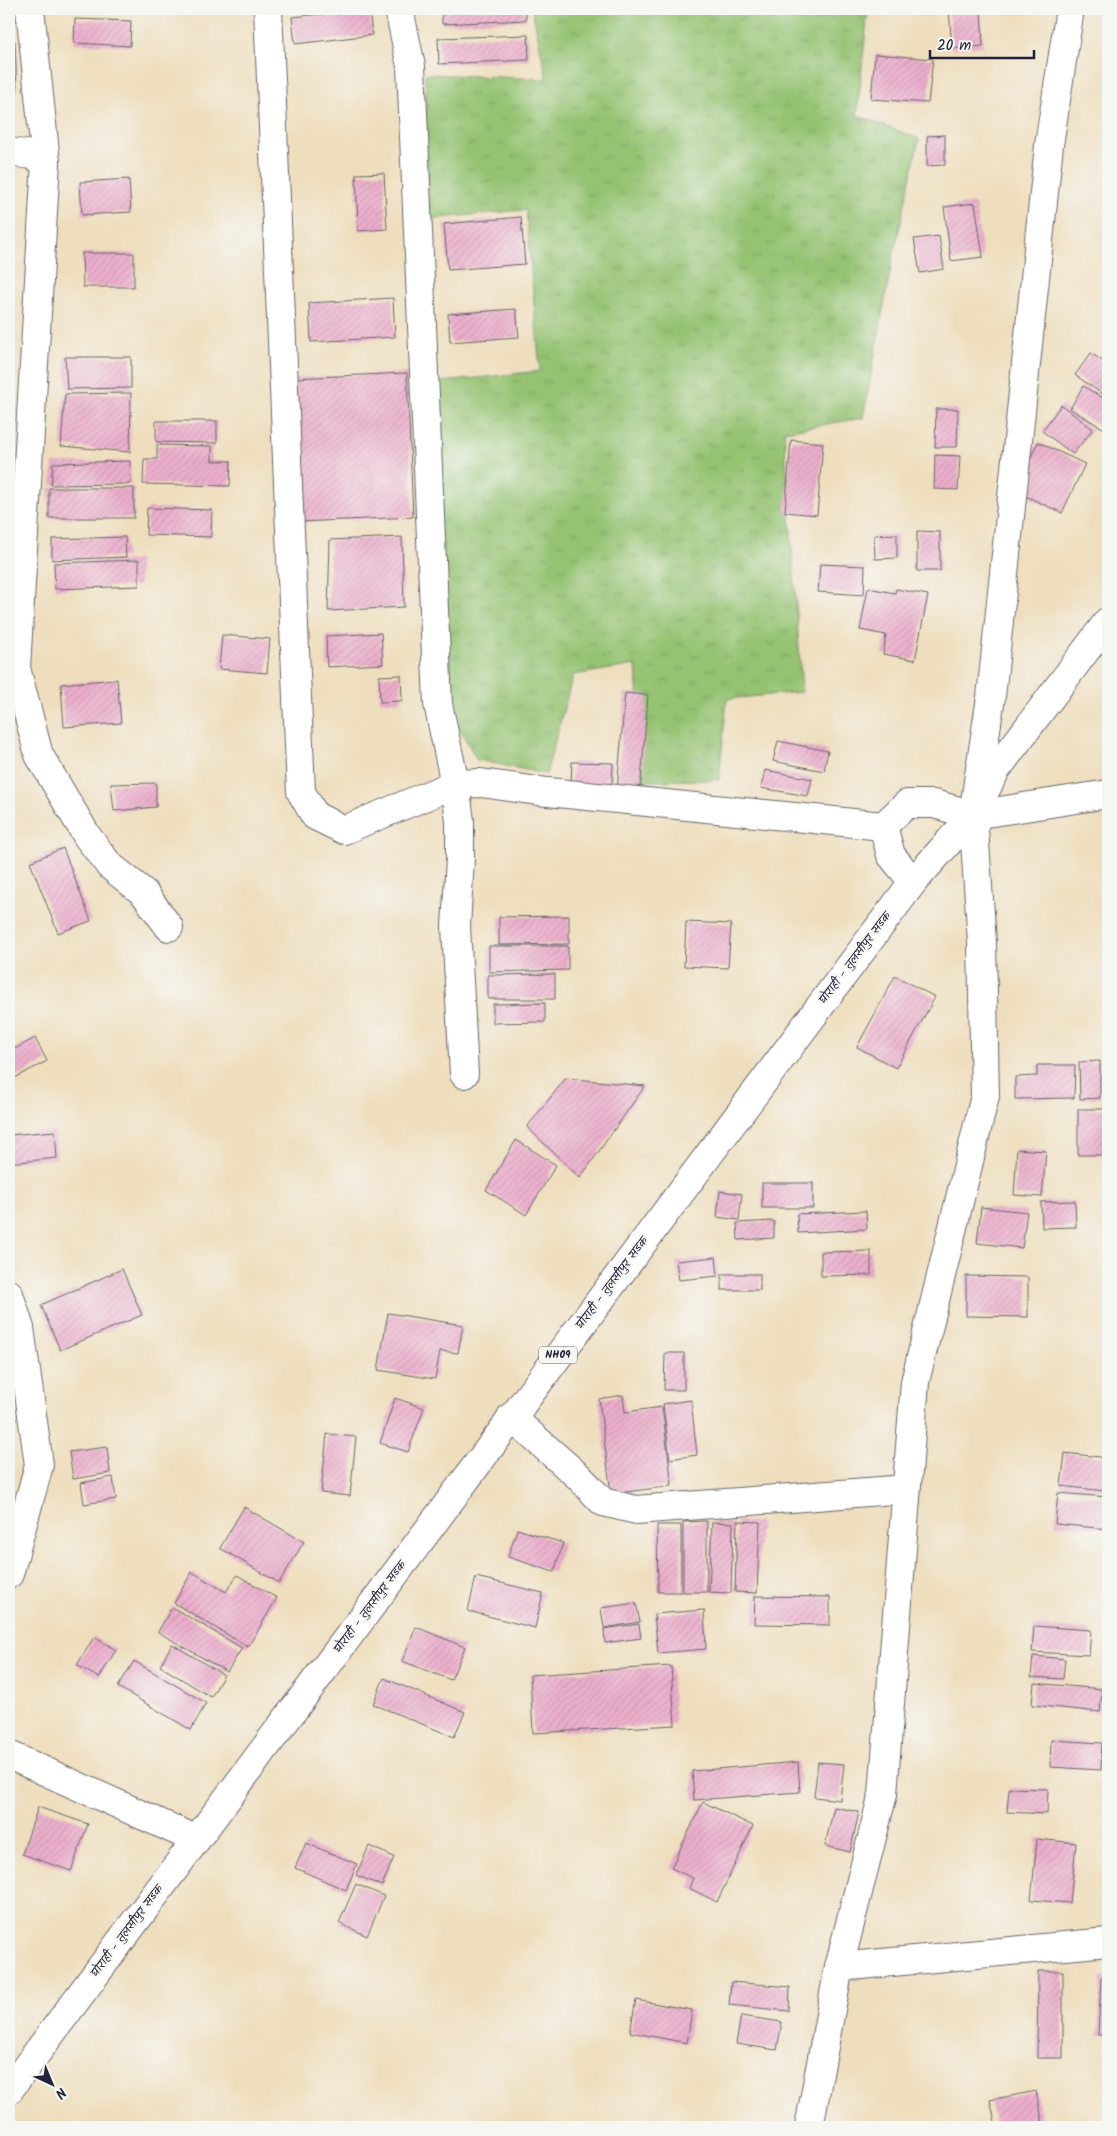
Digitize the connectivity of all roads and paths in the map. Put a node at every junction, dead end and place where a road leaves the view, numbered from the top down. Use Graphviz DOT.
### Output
graph roads {
  1 [pos="30,9"];
  2 [pos="268,9"];
  3 [pos="398,9"];
  4 [pos="1070,9"];
  5 [pos="9,152"];
  6 [pos="46,162"];
  7 [pos="1108,621"];
  8 [pos="454,784"];
  9 [pos="1108,794"];
  10 [pos="973,815"];
  11 [pos="883,826"];
  12 [pos="913,882"];
  13 [pos="169,927"];
  14 [pos="464,1074"];
  15 [pos="9,1294"];
  16 [pos="511,1417"];
  17 [pos="906,1488"];
  18 [pos="9,1574"];
  19 [pos="9,1755"];
  20 [pos="195,1839"];
  21 [pos="1108,1942"];
  22 [pos="839,1967"];
  23 [pos="9,2090"];
  24 [pos="810,2127"];
  1 -- 6 [label="street"];
  2 -- 8 [label="street"];
  3 -- 8 [label="street"];
  4 -- 10 [label="street"];
  5 -- 6 [label="street"];
  6 -- 13 [label="street"];
  7 -- 10 [label="street, घोराही - तुलसीपुर सडक / NH09"];
  8 -- 11 [label="street"];
  8 -- 14 [label="street"];
  9 -- 10 [label="street"];
  10 -- 11 [label="street"];
  10 -- 12 [label="street, घोराही - तुलसीपुर सडक / NH09"];
  10 -- 17 [label="street"];
  11 -- 12 [label="street"];
  12 -- 16 [label="street, घोराही - तुलसीपुर सडक / NH09"];
  15 -- 18 [label="street"];
  16 -- 17 [label="street"];
  16 -- 20 [label="street, घोराही - तुलसीपुर सडक / NH09"];
  17 -- 22 [label="street"];
  19 -- 20 [label="street"];
  20 -- 23 [label="street, घोराही - तुलसीपुर सडक / NH09"];
  21 -- 22 [label="street"];
  22 -- 24 [label="street"];
}
